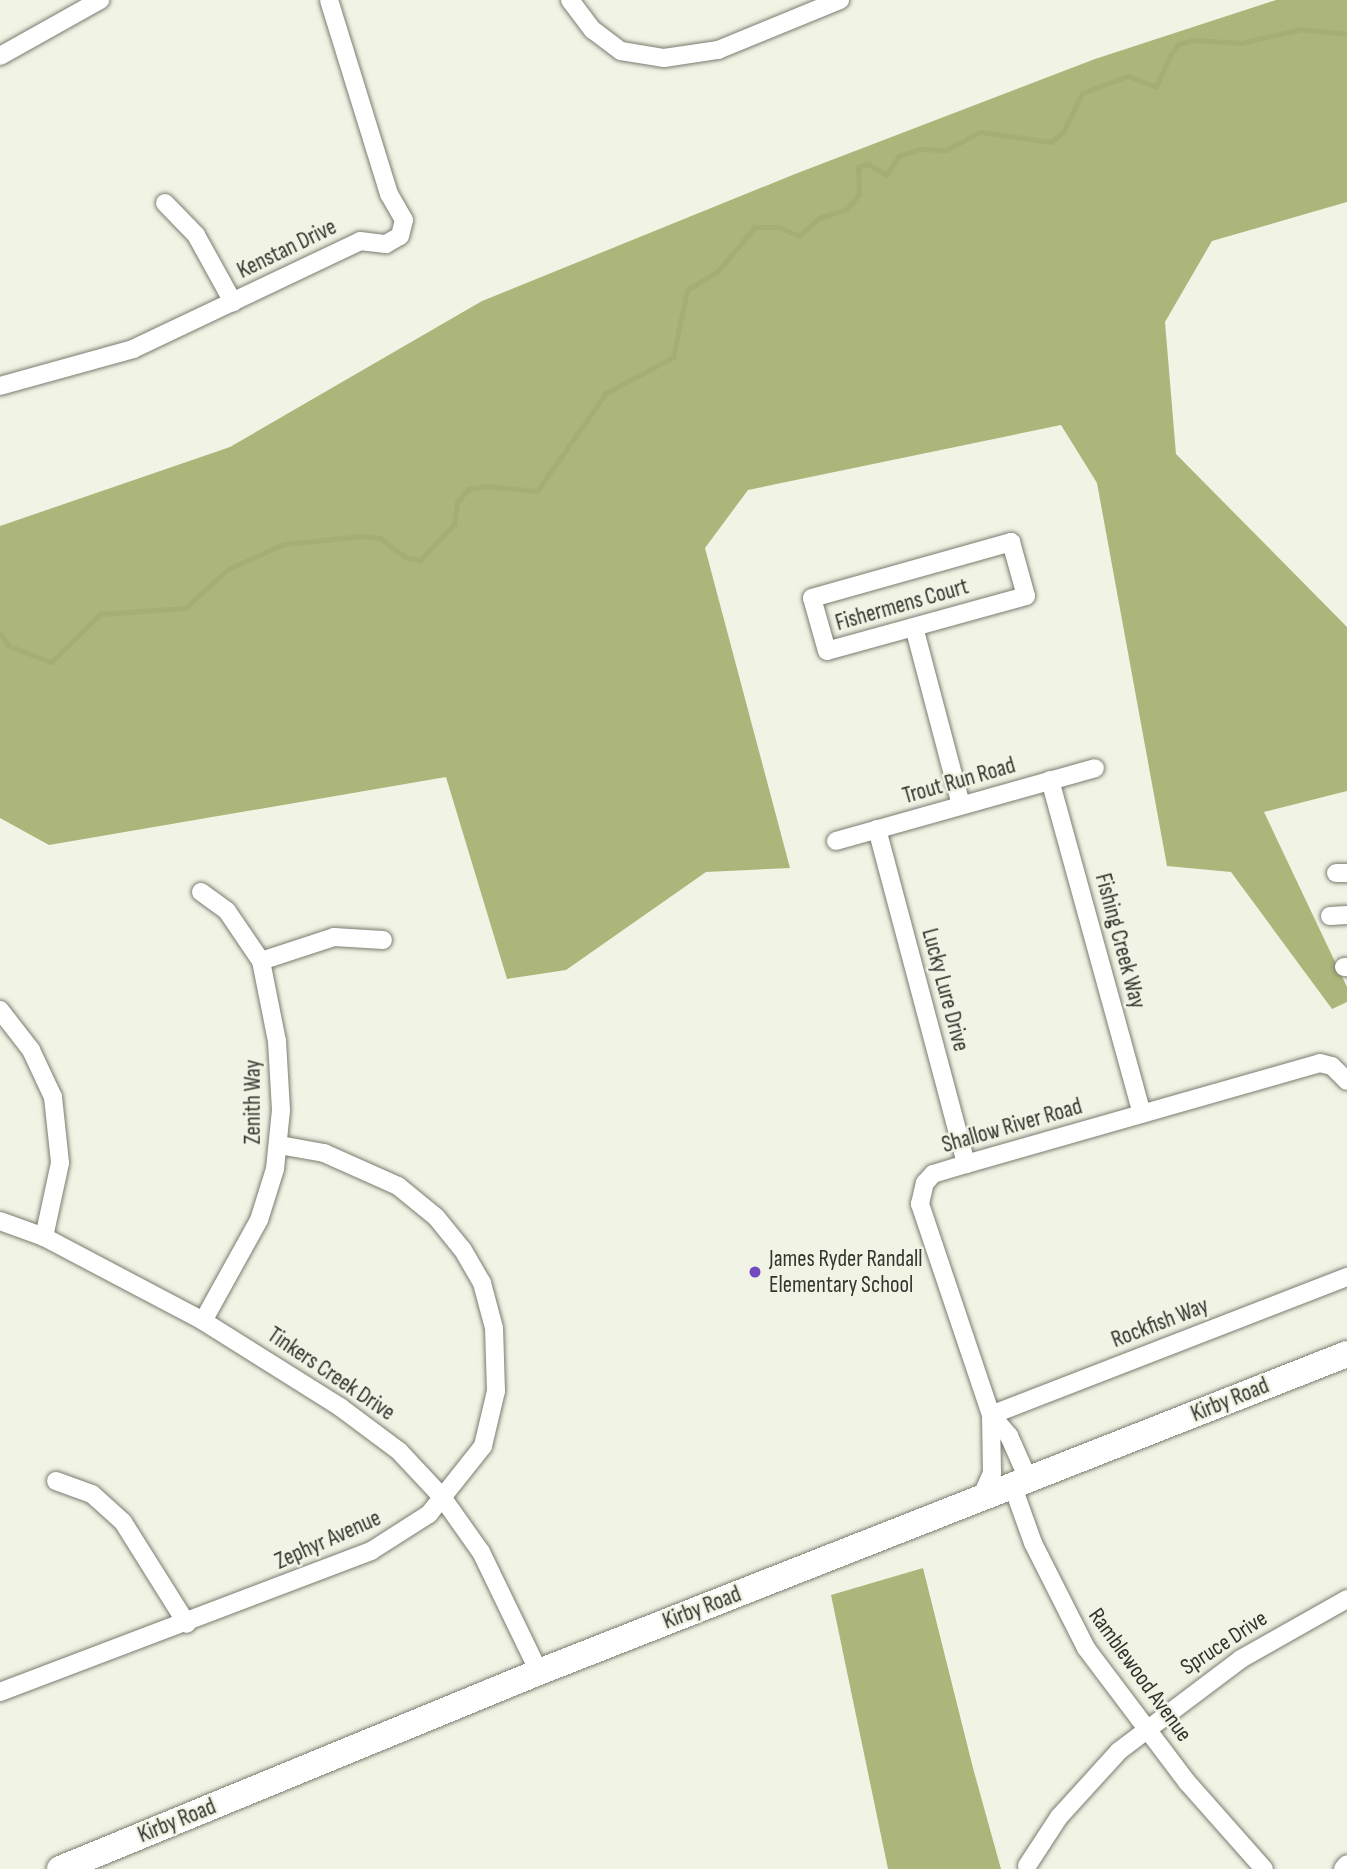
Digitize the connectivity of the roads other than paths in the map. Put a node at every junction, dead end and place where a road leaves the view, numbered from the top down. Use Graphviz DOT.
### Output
graph roads {
  1 [pos="100,0"];
  2 [pos="329,0"];
  3 [pos="570,0"];
  4 [pos="835,1"];
  5 [pos="0,56"];
  6 [pos="165,203"];
  7 [pos="233,302"];
  8 [pos="0,386"];
  9 [pos="914,627"];
  10 [pos="1095,768"];
  11 [pos="1050,780"];
  12 [pos="961,805"];
  13 [pos="877,829"];
  14 [pos="836,841"];
  15 [pos="201,892"];
  16 [pos="383,940"];
  17 [pos="261,961"];
  18 [pos="0,1010"];
  19 [pos="1347,1081"];
  20 [pos="1142,1114"];
  21 [pos="279,1145"];
  22 [pos="966,1164"];
  23 [pos="0,1222"];
  24 [pos="44,1237"];
  25 [pos="1347,1277"];
  26 [pos="203,1321"];
  27 [pos="1347,1354"];
  28 [pos="991,1415"];
  29 [pos="56,1481"];
  30 [pos="1021,1484"];
  31 [pos="442,1497"];
  32 [pos="980,1500"];
  33 [pos="1347,1599"];
  34 [pos="187,1624"];
  35 [pos="539,1672"];
  36 [pos="0,1692"];
  37 [pos="1145,1730"];
  38 [pos="1347,1864"];
  39 [pos="1027,1866"];
  40 [pos="60,1869"];
  41 [pos="1264,1869"];
  42 [pos="1343,1869"];
  1 -- 5 [label="street"];
  2 -- 7 [label="street, Kenstan Drive"];
  3 -- 4 [label="street"];
  6 -- 7 [label="street"];
  7 -- 8 [label="street, Kenstan Drive"];
  9 -- 9 [label="street, Fishermens Court"];
  9 -- 12 [label="street"];
  10 -- 11 [label="street, Trout Run Road"];
  11 -- 12 [label="street, Trout Run Road"];
  11 -- 20 [label="street, Fishing Creek Way"];
  12 -- 13 [label="street, Trout Run Road"];
  13 -- 14 [label="street, Trout Run Road"];
  13 -- 22 [label="street, Lucky Lure Drive"];
  15 -- 17 [label="street, Zenith Way"];
  16 -- 17 [label="street"];
  17 -- 21 [label="street, Zenith Way"];
  18 -- 24 [label="street"];
  19 -- 20 [label="street, Shallow River Road"];
  20 -- 22 [label="street, Shallow River Road"];
  21 -- 26 [label="street, Zenith Way"];
  21 -- 31 [label="street, Zephyr Avenue"];
  22 -- 28 [label="street, Shallow River Road"];
  23 -- 24 [label="street, Tinkers Creek Drive"];
  24 -- 26 [label="street, Tinkers Creek Drive"];
  25 -- 28 [label="street, Rockfish Way"];
  26 -- 31 [label="street, Tinkers Creek Drive"];
  27 -- 30 [label="main road, Kirby Road"];
  28 -- 30 [label="street, Shallow River Road"];
  28 -- 32 [label="street, Shallow River Road"];
  29 -- 34 [label="street"];
  30 -- 32 [label="main road, Kirby Road"];
  30 -- 37 [label="street, Ramblewood Avenue"];
  31 -- 34 [label="street, Zephyr Avenue"];
  31 -- 35 [label="street, Tinkers Creek Drive"];
  32 -- 35 [label="main road, Kirby Road"];
  33 -- 37 [label="street, Spruce Drive"];
  34 -- 36 [label="street, Zephyr Avenue"];
  35 -- 40 [label="main road, Kirby Road"];
  37 -- 39 [label="street, Spruce Drive"];
  37 -- 41 [label="street, Ramblewood Avenue"];
  38 -- 42 [label="street"];
}
